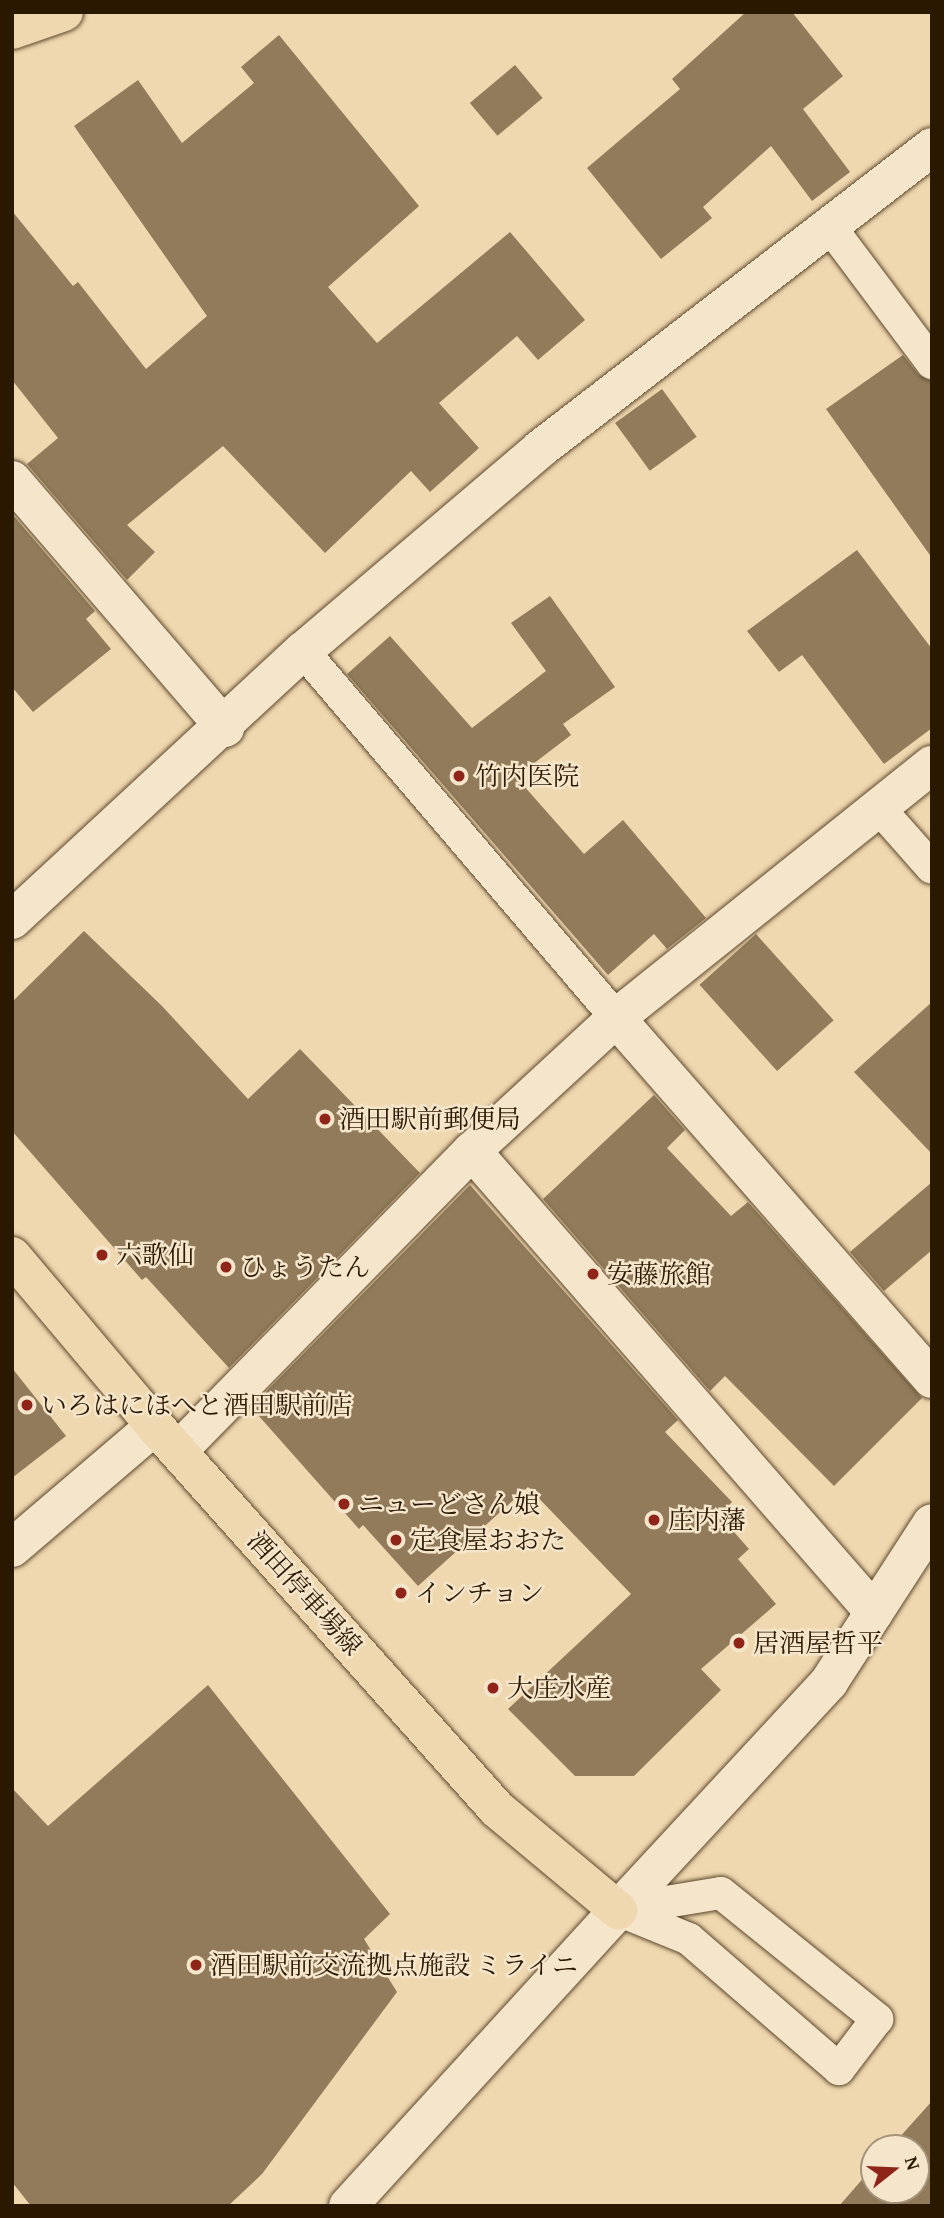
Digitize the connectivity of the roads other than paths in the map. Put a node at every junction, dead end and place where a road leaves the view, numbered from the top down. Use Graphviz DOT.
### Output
graph roads {
  1 [pos="64,12"];
  2 [pos="12,30"];
  3 [pos="932,147"];
  4 [pos="828,224"];
  5 [pos="932,363"];
  6 [pos="12,480"];
  7 [pos="303,651"];
  8 [pos="225,728"];
  9 [pos="932,765"];
  10 [pos="878,807"];
  11 [pos="932,868"];
  12 [pos="12,920"];
  13 [pos="616,1018"];
  14 [pos="472,1151"];
  15 [pos="12,1256"];
  16 [pos="932,1379"];
  17 [pos="166,1438"];
  18 [pos="932,1523"];
  19 [pos="12,1548"];
  20 [pos="874,1612"];
  21 [pos="618,1910"];
  22 [pos="348,2206"];
  1 -- 2 [label="main road"];
  3 -- 4 [label="street"];
  4 -- 5 [label="lane"];
  4 -- 7 [label="street"];
  6 -- 8 [label="street"];
  7 -- 8 [label="street"];
  7 -- 13 [label="lane"];
  8 -- 12 [label="street"];
  9 -- 10 [label="street"];
  10 -- 11 [label="lane"];
  10 -- 13 [label="street"];
  13 -- 14 [label="street"];
  13 -- 16 [label="street"];
  14 -- 17 [label="street"];
  14 -- 20 [label="street"];
  15 -- 17 [label="main road, 酒田停車場線"];
  17 -- 19 [label="street"];
  17 -- 21 [label="main road, 酒田停車場線"];
  18 -- 20 [label="street"];
  20 -- 21 [label="street"];
  21 -- 21 [label="lane"];
  21 -- 22 [label="street"];
}
